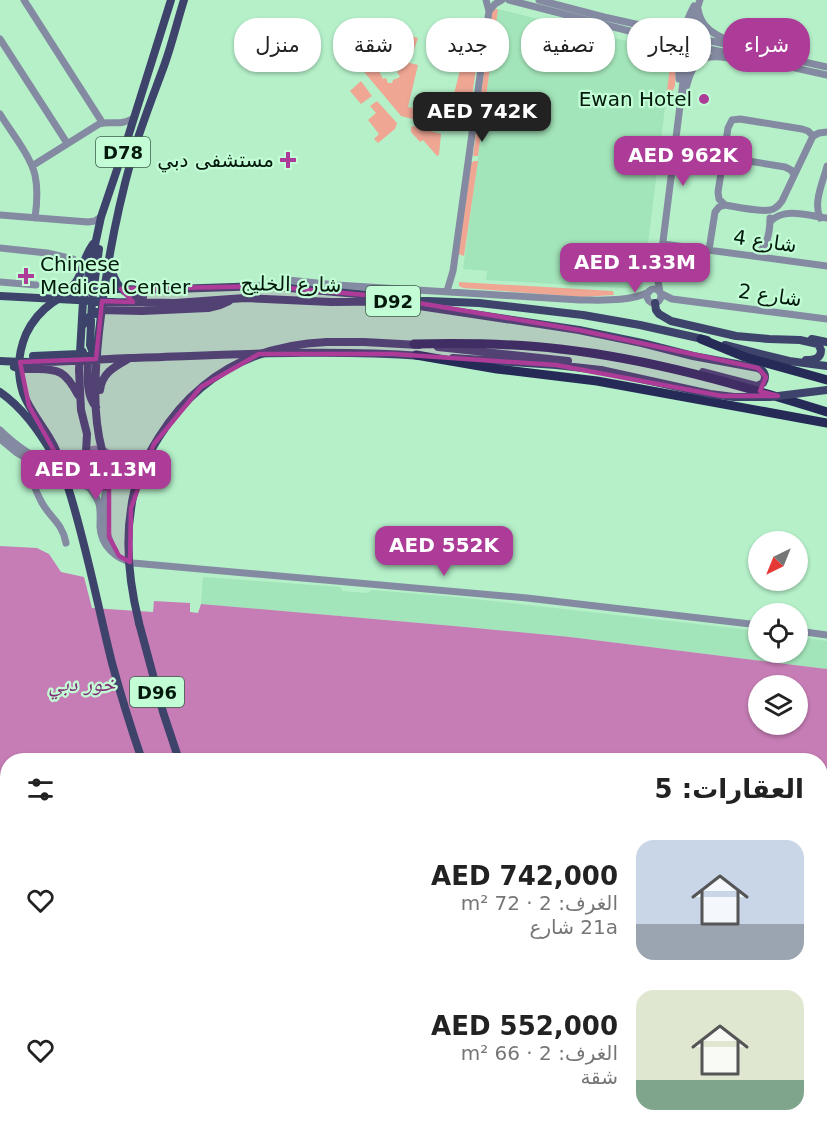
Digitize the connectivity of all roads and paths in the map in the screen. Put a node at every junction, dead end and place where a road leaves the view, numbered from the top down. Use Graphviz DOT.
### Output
graph roads {
  1 [pos="24,0"];
  2 [pos="171,0"];
  3 [pos="183,0"];
  4 [pos="486,0"];
  5 [pos="502,0"];
  6 [pos="509,0"];
  7 [pos="539,0"];
  8 [pos="699,1"];
  9 [pos="489,11"];
  10 [pos="689,18"];
  11 [pos="627,22"];
  12 [pos="627,30"];
  13 [pos="0,39"];
  14 [pos="723,39"];
  15 [pos="156,48"];
  16 [pos="723,58"];
  17 [pos="810,64"];
  18 [pos="827,68"];
  19 [pos="810,71"];
  20 [pos="679,72"];
  21 [pos="683,72"];
  22 [pos="827,75"];
  23 [pos="681,90"];
  24 [pos="153,98"];
  25 [pos="680,105"];
  26 [pos="0,114"];
  27 [pos="134,118"];
  28 [pos="102,123"];
  29 [pos="116,124"];
  30 [pos="8,127"];
  31 [pos="0,132"];
  32 [pos="827,132"];
  33 [pos="813,136"];
  34 [pos="128,137"];
  35 [pos="67,143"];
  36 [pos="722,164"];
  37 [pos="32,166"];
  38 [pos="827,166"];
  39 [pos="794,175"];
  40 [pos="782,201"];
  41 [pos="725,205"];
  42 [pos="766,210"];
  43 [pos="787,213"];
  44 [pos="0,215"];
  45 [pos="101,217"];
  46 [pos="35,218"];
  47 [pos="823,218"];
  48 [pos="771,221"];
  49 [pos="96,241"];
  50 [pos="663,244"];
  51 [pos="765,247"];
  52 [pos="0,248"];
  53 [pos="110,250"];
  54 [pos="709,250"];
  55 [pos="750,256"];
  56 [pos="73,259"];
  57 [pos="772,259"];
  58 [pos="827,266"];
  59 [pos="453,271"];
  60 [pos="288,280"];
  61 [pos="0,282"];
  62 [pos="36,285"];
  63 [pos="447,291"];
  64 [pos="456,292"];
  65 [pos="0,296"];
  66 [pos="654,297"];
  67 [pos="232,298"];
  68 [pos="52,299"];
  69 [pos="394,300"];
  70 [pos="83,301"];
  71 [pos="93,301"];
  72 [pos="175,303"];
  73 [pos="102,306"];
  74 [pos="90,316"];
  75 [pos="827,319"];
  76 [pos="81,330"];
  77 [pos="99,332"];
  78 [pos="701,339"];
  79 [pos="793,340"];
  80 [pos="827,342"];
  81 [pos="414,344"];
  82 [pos="89,346"];
  83 [pos="416,355"];
  84 [pos="86,358"];
  85 [pos="129,358"];
  86 [pos="0,361"];
  87 [pos="789,361"];
  88 [pos="10,362"];
  89 [pos="657,366"];
  90 [pos="827,366"];
  91 [pos="597,370"];
  92 [pos="827,380"];
  93 [pos="827,390"];
  94 [pos="0,392"];
  95 [pos="80,400"];
  96 [pos="96,408"];
  97 [pos="827,412"];
  98 [pos="827,423"];
  99 [pos="0,430"];
  100 [pos="0,439"];
  101 [pos="102,450"];
  102 [pos="86,452"];
  103 [pos="26,459"];
  104 [pos="77,462"];
  105 [pos="57,472"];
  106 [pos="33,482"];
  107 [pos="81,482"];
  108 [pos="109,483"];
  109 [pos="67,484"];
  110 [pos="89,487"];
  111 [pos="66,543"];
  112 [pos="122,560"];
  113 [pos="748,624"];
  114 [pos="808,632"];
  115 [pos="827,635"];
  116 [pos="140,753"];
  117 [pos="176,753"];
  1 -- 28 [label="street"];
  2 -- 15 [label="main road, D78"];
  3 -- 24 [label="main road, D78"];
  4 -- 9 [label="street"];
  5 -- 9 [label="street"];
  6 -- 12 [label="street"];
  7 -- 11 [label="street"];
  8 -- 10 [label="street"];
  8 -- 14 [label="street"];
  9 -- 59 [label="street"];
  13 -- 35 [label="street"];
  15 -- 24 [label="main road"];
  15 -- 27 [label="main road, D78"];
  16 -- 25 [label="street"];
  17 -- 18 [label="street"];
  19 -- 22 [label="street"];
  20 -- 23 [label="street"];
  21 -- 23 [label="street"];
  23 -- 25 [label="street"];
  24 -- 53 [label="main road, D78"];
  25 -- 50 [label="street"];
  26 -- 30 [label="street"];
  27 -- 29 [label="street"];
  27 -- 34 [label="main road, D78"];
  28 -- 29 [label="street"];
  28 -- 35 [label="street"];
  29 -- 34 [label="street"];
  30 -- 31 [label="street"];
  30 -- 37 [label="street"];
  32 -- 33 [label="street"];
  33 -- 36 [label="street"];
  33 -- 39 [label="street"];
  34 -- 45 [label="main road, D78"];
  35 -- 37 [label="street"];
  36 -- 39 [label="street"];
  36 -- 41 [label="street"];
  37 -- 46 [label="street"];
  38 -- 47 [label="street"];
  39 -- 40 [label="street"];
  40 -- 42 [label="street"];
  40 -- 43 [label="street"];
  41 -- 42 [label="street"];
  41 -- 54 [label="street"];
  42 -- 48 [label="street"];
  43 -- 47 [label="street"];
  43 -- 48 [label="street"];
  44 -- 46 [label="street"];
  45 -- 46 [label="street"];
  45 -- 49 [label="main road, D78"];
  48 -- 51 [label="street"];
  49 -- 68 [label="main road"];
  49 -- 70 [label="main road, D78"];
  49 -- 71 [label="main road"];
  50 -- 54 [label="street, شارع 4"];
  50 -- 66 [label="street"];
  51 -- 55 [label="street"];
  51 -- 57 [label="street"];
  52 -- 56 [label="street"];
  53 -- 72 [label="main road"];
  53 -- 73 [label="main road, D78"];
  54 -- 55 [label="street, شارع 4"];
  55 -- 57 [label="street, شارع 4"];
  57 -- 58 [label="street, شارع 4"];
  59 -- 63 [label="street"];
  59 -- 64 [label="street"];
  60 -- 63 [label="street"];
  61 -- 62 [label="street"];
  63 -- 64 [label="street"];
  64 -- 66 [label="street"];
  65 -- 68 [label="main road, شارع الخليج / D92"];
  66 -- 75 [label="street, شارع 2"];
  66 -- 79 [label="main road"];
  67 -- 69 [label="main road, شارع الخليج / D92"];
  67 -- 72 [label="main road, شارع الخليج / D92"];
  67 -- 73 [label="main road"];
  68 -- 70 [label="main road, شارع الخليج / D92"];
  69 -- 78 [label="main road, شارع الخليج / D92"];
  69 -- 89 [label="main road"];
  69 -- 109 [label="main road, bridge"];
  70 -- 71 [label="main road, شارع الخليج / D92"];
  70 -- 74 [label="main road"];
  70 -- 76 [label="main road, D78"];
  71 -- 73 [label="main road, شارع الخليج / D92"];
  71 -- 74 [label="main road"];
  72 -- 73 [label="main road, شارع الخليج / D92"];
  73 -- 74 [label="main road"];
  73 -- 77 [label="main road, D78"];
  74 -- 76 [label="main road"];
  74 -- 82 [label="main road"];
  76 -- 84 [label="main road, D78"];
  77 -- 82 [label="main road"];
  77 -- 84 [label="main road, D78"];
  78 -- 87 [label="main road, شارع الخليج / D92"];
  78 -- 92 [label="highway"];
  79 -- 80 [label="main road"];
  79 -- 87 [label="main road"];
  81 -- 89 [label="highway"];
  81 -- 91 [label="main road"];
  81 -- 117 [label="main road, D96, bridge"];
  82 -- 84 [label="main road"];
  82 -- 84 [label="main road"];
  83 -- 85 [label="main road"];
  83 -- 91 [label="main road"];
  83 -- 98 [label="highway"];
  84 -- 85 [label="main road"];
  84 -- 88 [label="main road"];
  84 -- 95 [label="main road"];
  84 -- 96 [label="main road"];
  85 -- 96 [label="main road"];
  86 -- 88 [label="main road"];
  87 -- 90 [label="main road, شارع الخليج / D92"];
  88 -- 95 [label="main road"];
  89 -- 97 [label="highway"];
  91 -- 93 [label="main road, bridge"];
  94 -- 109 [label="main road, bridge"];
  95 -- 102 [label="main road"];
  96 -- 101 [label="main road"];
  99 -- 104 [label="street"];
  100 -- 103 [label="street"];
  101 -- 102 [label="street"];
  101 -- 108 [label="street"];
  102 -- 104 [label="street"];
  103 -- 105 [label="street"];
  103 -- 106 [label="street"];
  104 -- 107 [label="street"];
  105 -- 106 [label="street"];
  105 -- 107 [label="street"];
  106 -- 111 [label="street"];
  107 -- 110 [label="street"];
  108 -- 110 [label="street"];
  108 -- 112 [label="street"];
  109 -- 116 [label="main road, D96"];
  110 -- 112 [label="street"];
  112 -- 113 [label="street"];
  114 -- 115 [label="street"];
}
